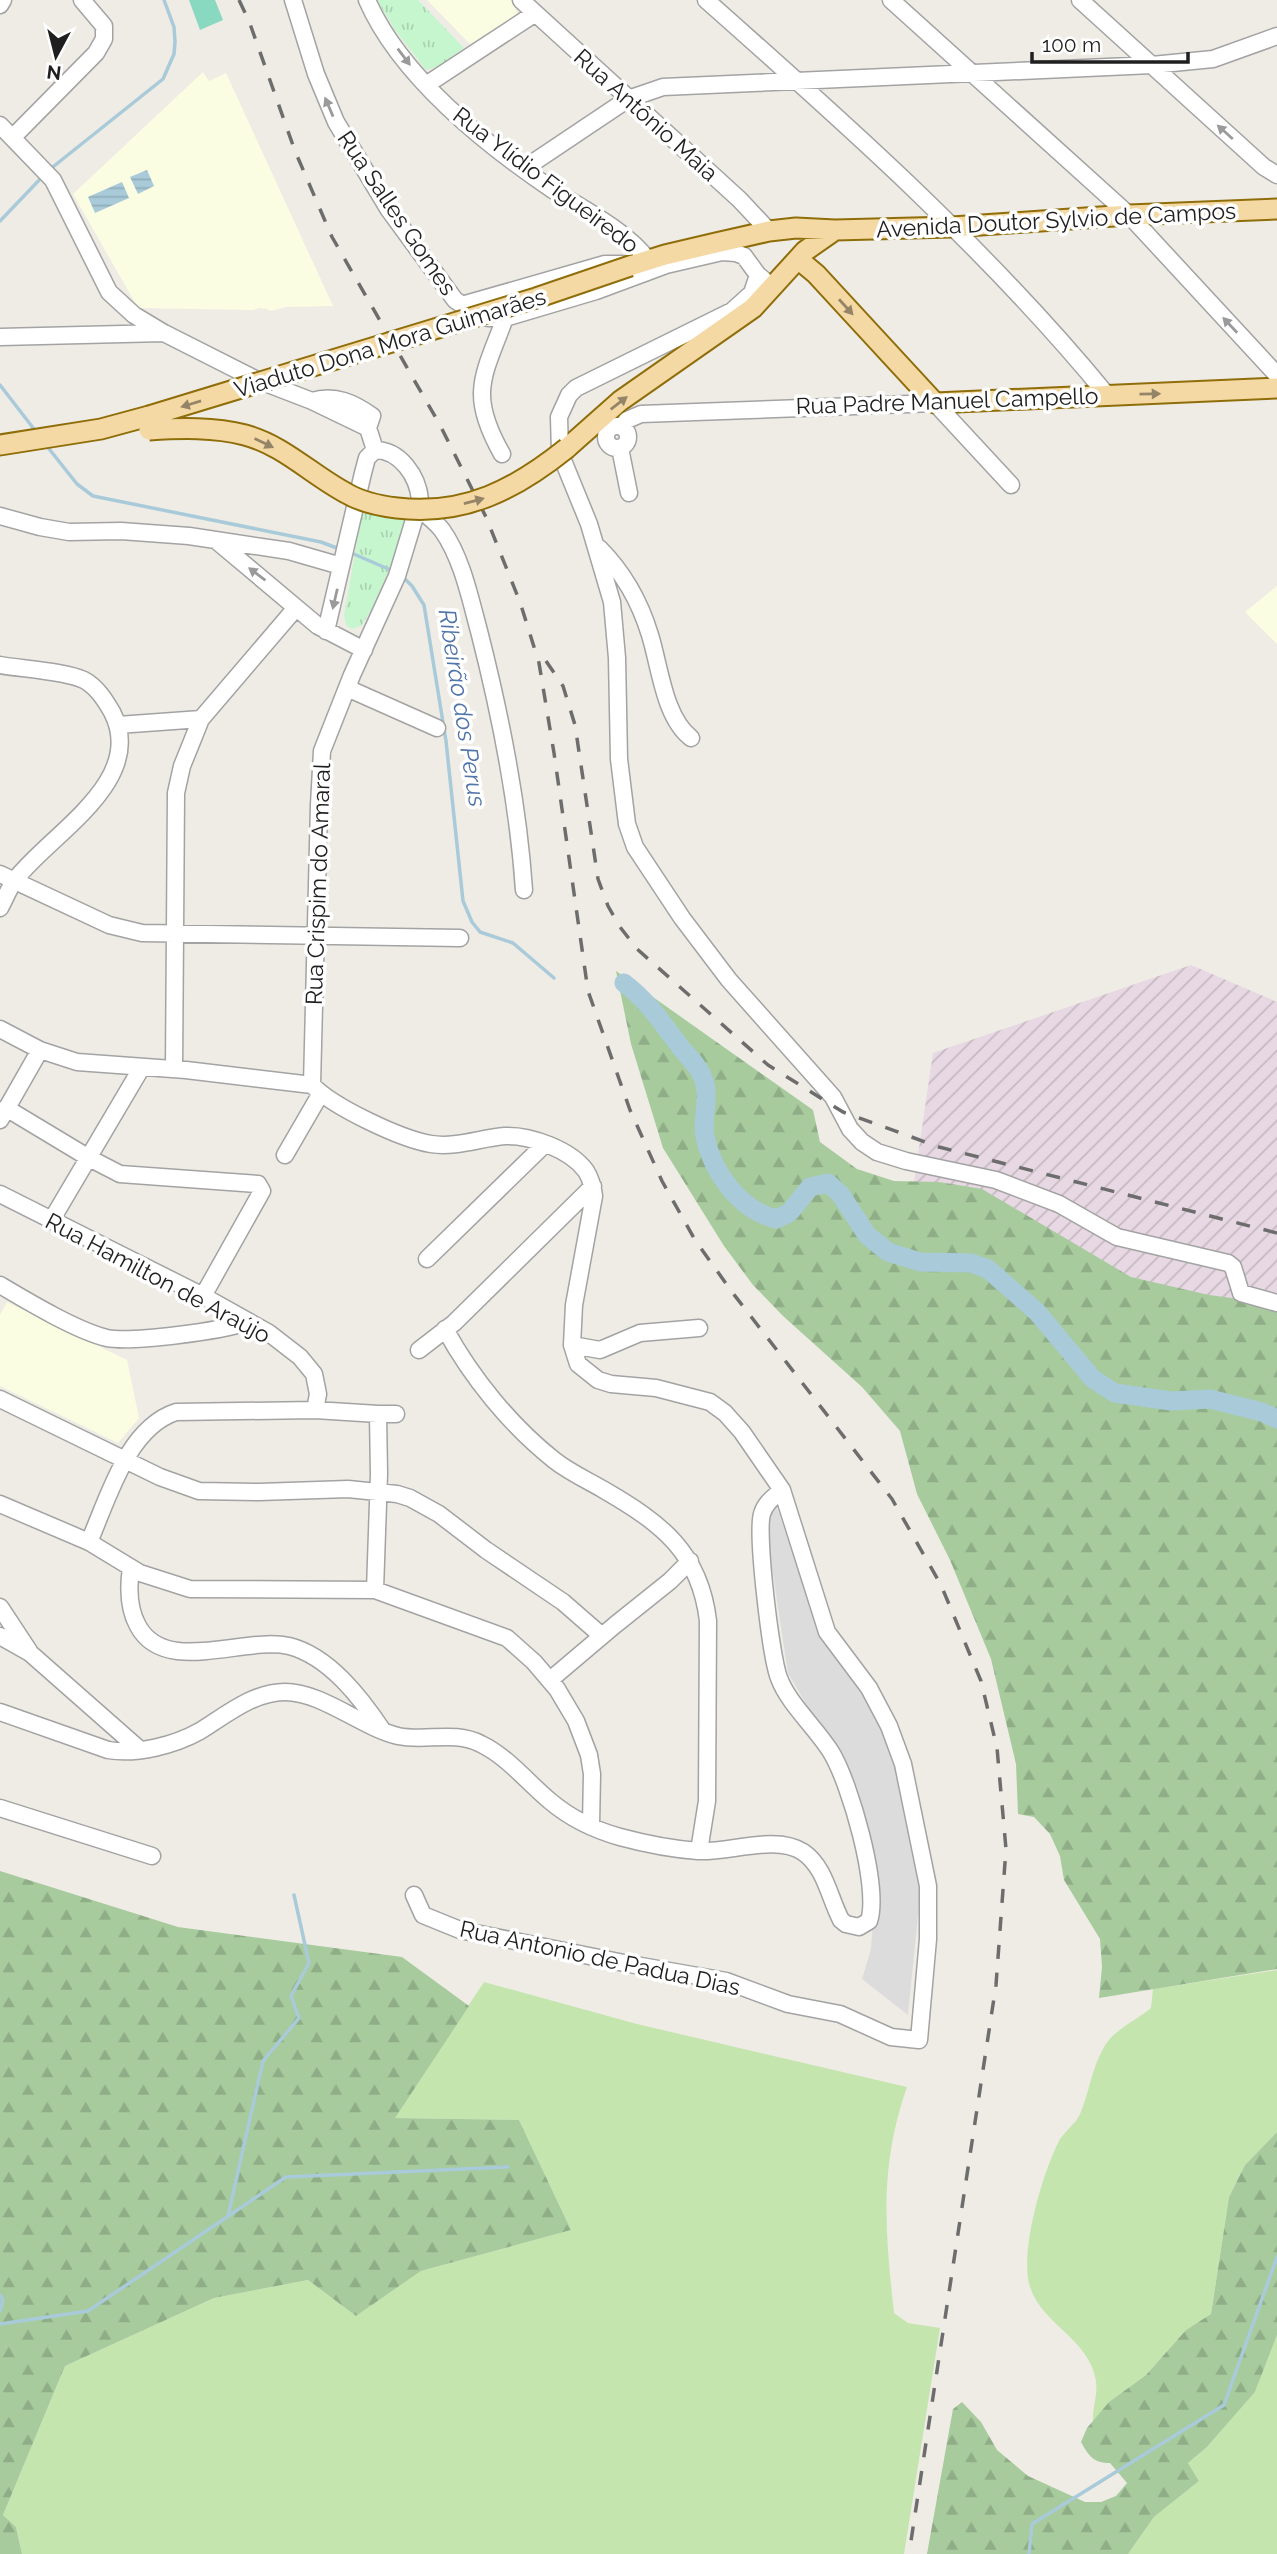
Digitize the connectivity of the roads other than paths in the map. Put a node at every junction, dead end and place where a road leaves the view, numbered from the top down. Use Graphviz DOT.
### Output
graph roads {
  1 [pos="3,0"];
  2 [pos="82,0"];
  3 [pos="293,0"];
  4 [pos="367,0"];
  5 [pos="521,0"];
  6 [pos="706,0"];
  7 [pos="891,0"];
  8 [pos="1080,0"];
  9 [pos="0,5"];
  10 [pos="534,14"];
  11 [pos="1277,36"];
  12 [pos="1152,65"];
  13 [pos="971,73"];
  14 [pos="796,81"];
  15 [pos="426,85"];
  16 [pos="628,99"];
  17 [pos="0,125"];
  18 [pos="14,138"];
  19 [pos="524,169"];
  20 [pos="1277,175"];
  21 [pos="1277,209"];
  22 [pos="1129,215"];
  23 [pos="953,227"];
  24 [pos="835,230"];
  25 [pos="769,231"];
  26 [pos="798,259"];
  27 [pos="637,264"];
  28 [pos="758,275"];
  29 [pos="778,280"];
  30 [pos="462,305"];
  31 [pos="505,318"];
  32 [pos="164,333"];
  33 [pos="0,337"];
  34 [pos="1277,375"];
  35 [pos="263,382"];
  36 [pos="1277,388"];
  37 [pos="1107,395"];
  38 [pos="935,403"];
  39 [pos="149,423"];
  40 [pos="0,445"];
  41 [pos="32,446"];
  42 [pos="375,450"];
  43 [pos="502,454"];
  44 [pos="0,455"];
  45 [pos="1011,485"];
  46 [pos="629,493"];
  47 [pos="418,508"];
  48 [pos="0,516"];
  49 [pos="218,542"];
  50 [pos="597,546"];
  51 [pos="342,564"];
  52 [pos="295,609"];
  53 [pos="326,631"];
  54 [pos="364,650"];
  55 [pos="0,665"];
  56 [pos="347,688"];
  57 [pos="201,719"];
  58 [pos="118,725"];
  59 [pos="438,728"];
  60 [pos="691,738"];
  61 [pos="7,877"];
  62 [pos="524,890"];
  63 [pos="0,908"];
  64 [pos="175,935"];
  65 [pos="316,936"];
  66 [pos="460,938"];
  67 [pos="0,1029"];
  68 [pos="40,1050"];
  69 [pos="142,1067"];
  70 [pos="174,1069"];
  71 [pos="317,1089"];
  72 [pos="3,1114"];
  73 [pos="545,1144"];
  74 [pos="285,1155"];
  75 [pos="89,1158"];
  76 [pos="593,1186"];
  77 [pos="0,1194"];
  78 [pos="51,1221"];
  79 [pos="427,1259"];
  80 [pos="0,1285"];
  81 [pos="203,1296"];
  82 [pos="1277,1303"];
  83 [pos="246,1322"];
  84 [pos="698,1328"];
  85 [pos="445,1329"];
  86 [pos="572,1345"];
  87 [pos="419,1350"];
  88 [pos="0,1399"];
  89 [pos="315,1410"];
  90 [pos="377,1414"];
  91 [pos="396,1414"];
  92 [pos="125,1460"];
  93 [pos="782,1490"];
  94 [pos="378,1492"];
  95 [pos="0,1504"];
  96 [pos="89,1542"];
  97 [pos="690,1561"];
  98 [pos="131,1568"];
  99 [pos="375,1590"];
  100 [pos="0,1607"];
  101 [pos="0,1636"];
  102 [pos="602,1636"];
  103 [pos="30,1653"];
  104 [pos="550,1680"];
  105 [pos="0,1712"];
  106 [pos="383,1731"];
  107 [pos="139,1749"];
  108 [pos="0,1808"];
  109 [pos="591,1826"];
  110 [pos="699,1851"];
  111 [pos="152,1856"];
  112 [pos="414,1895"];
  1 -- 9 [label="street"];
  2 -- 18 [label="street"];
  30 -- 3 [label="street, Rua Salles Gomes, one-way"];
  4 -- 15 [label="street, Rua Ylídio Figueiredo, one-way"];
  5 -- 10 [label="street, Rua Antônio Maia"];
  6 -- 14 [label="street"];
  7 -- 13 [label="street"];
  8 -- 12 [label="street"];
  10 -- 15 [label="street"];
  10 -- 16 [label="street, Rua Antônio Maia"];
  11 -- 12 [label="street"];
  12 -- 13 [label="street"];
  20 -- 12 [label="street, one-way"];
  13 -- 14 [label="street"];
  13 -- 22 [label="street"];
  14 -- 16 [label="street"];
  14 -- 23 [label="street"];
  15 -- 19 [label="street, Rua Ylídio Figueiredo"];
  16 -- 19 [label="street"];
  16 -- 25 [label="street, Rua Antônio Maia"];
  17 -- 18 [label="street"];
  18 -- 32 [label="street"];
  19 -- 27 [label="street, Rua Ylídio Figueiredo"];
  21 -- 22 [label="main road, Avenida Doutor Sylvio de Campos"];
  22 -- 23 [label="main road, Avenida Doutor Sylvio de Campos"];
  34 -- 22 [label="street, one-way"];
  23 -- 24 [label="main road, Avenida Doutor Sylvio de Campos"];
  23 -- 37 [label="street"];
  24 -- 25 [label="main road, Avenida Doutor Sylvio de Campos"];
  24 -- 26 [label="main road"];
  25 -- 27 [label="main road, Avenida Doutor Sylvio de Campos"];
  26 -- 29 [label="main road"];
  26 -- 38 [label="main road, one-way"];
  27 -- 30 [label="street, Avenida Doutor Sylvio de Campos"];
  27 -- 35 [label="main road, Viaduto Dona Mora Guimarães, bridge"];
  28 -- 29 [label="street"];
  28 -- 31 [label="street"];
  28 -- 50 [label="street"];
  39 -- 29 [label="main road, one-way, bridge"];
  30 -- 31 [label="street"];
  31 -- 43 [label="street"];
  32 -- 33 [label="street"];
  32 -- 35 [label="street"];
  35 -- 39 [label="main road, Viaduto Dona Mora Guimarães, one-way, bridge"];
  35 -- 42 [label="street"];
  37 -- 36 [label="main road, Rua Padre Manuel Campello, one-way"];
  37 -- 38 [label="main road, Rua Padre Manuel Campello"];
  38 -- 45 [label="street"];
  38 -- 46 [label="street, Rua Padre Manuel Campello"];
  39 -- 41 [label="main road"];
  40 -- 41 [label="main road"];
  41 -- 44 [label="main road"];
  42 -- 47 [label="street"];
  42 -- 51 [label="street"];
  47 -- 54 [label="street, Rua Crispim do Amaral"];
  47 -- 62 [label="street"];
  48 -- 49 [label="street"];
  49 -- 51 [label="street"];
  52 -- 49 [label="street, one-way"];
  50 -- 60 [label="street"];
  50 -- 82 [label="street"];
  51 -- 53 [label="street, one-way"];
  52 -- 53 [label="street"];
  52 -- 57 [label="street"];
  53 -- 54 [label="street"];
  54 -- 56 [label="street, Rua Crispim do Amaral"];
  55 -- 58 [label="street"];
  56 -- 59 [label="street"];
  56 -- 65 [label="street, Rua Crispim do Amaral"];
  57 -- 58 [label="street"];
  57 -- 64 [label="street"];
  58 -- 61 [label="street"];
  61 -- 63 [label="street"];
  61 -- 64 [label="street"];
  64 -- 65 [label="street"];
  64 -- 70 [label="street"];
  65 -- 66 [label="street"];
  65 -- 71 [label="street, Rua Crispim do Amaral"];
  67 -- 68 [label="street"];
  68 -- 69 [label="street"];
  68 -- 72 [label="street"];
  69 -- 70 [label="street"];
  69 -- 75 [label="street"];
  70 -- 71 [label="street"];
  71 -- 73 [label="street"];
  71 -- 74 [label="street"];
  72 -- 75 [label="street"];
  73 -- 76 [label="street"];
  73 -- 79 [label="street"];
  75 -- 78 [label="street"];
  75 -- 81 [label="street"];
  76 -- 85 [label="street"];
  76 -- 86 [label="street"];
  77 -- 78 [label="street, Rua Hamilton de Araújo"];
  78 -- 81 [label="street, Rua Hamilton de Araújo"];
  80 -- 83 [label="street"];
  81 -- 83 [label="street, Rua Hamilton de Araújo"];
  83 -- 89 [label="street, Rua Hamilton de Araújo"];
  84 -- 86 [label="street"];
  85 -- 87 [label="street"];
  85 -- 97 [label="street"];
  86 -- 93 [label="street"];
  88 -- 92 [label="street"];
  89 -- 90 [label="street"];
  89 -- 92 [label="street"];
  90 -- 91 [label="street"];
  90 -- 94 [label="street"];
  92 -- 94 [label="street"];
  92 -- 96 [label="street"];
  93 -- 110 [label="street"];
  93 -- 112 [label="street, Rua Antonio de Padua Dias"];
  94 -- 99 [label="street"];
  94 -- 102 [label="street"];
  95 -- 96 [label="street"];
  96 -- 98 [label="street"];
  97 -- 102 [label="street"];
  97 -- 110 [label="street"];
  98 -- 99 [label="street"];
  98 -- 106 [label="street"];
  99 -- 104 [label="street"];
  100 -- 103 [label="street"];
  101 -- 103 [label="street"];
  102 -- 104 [label="street"];
  103 -- 107 [label="street"];
  104 -- 109 [label="street"];
  105 -- 107 [label="street"];
  106 -- 107 [label="street"];
  106 -- 109 [label="street"];
  108 -- 111 [label="street"];
  109 -- 110 [label="street"];
}
